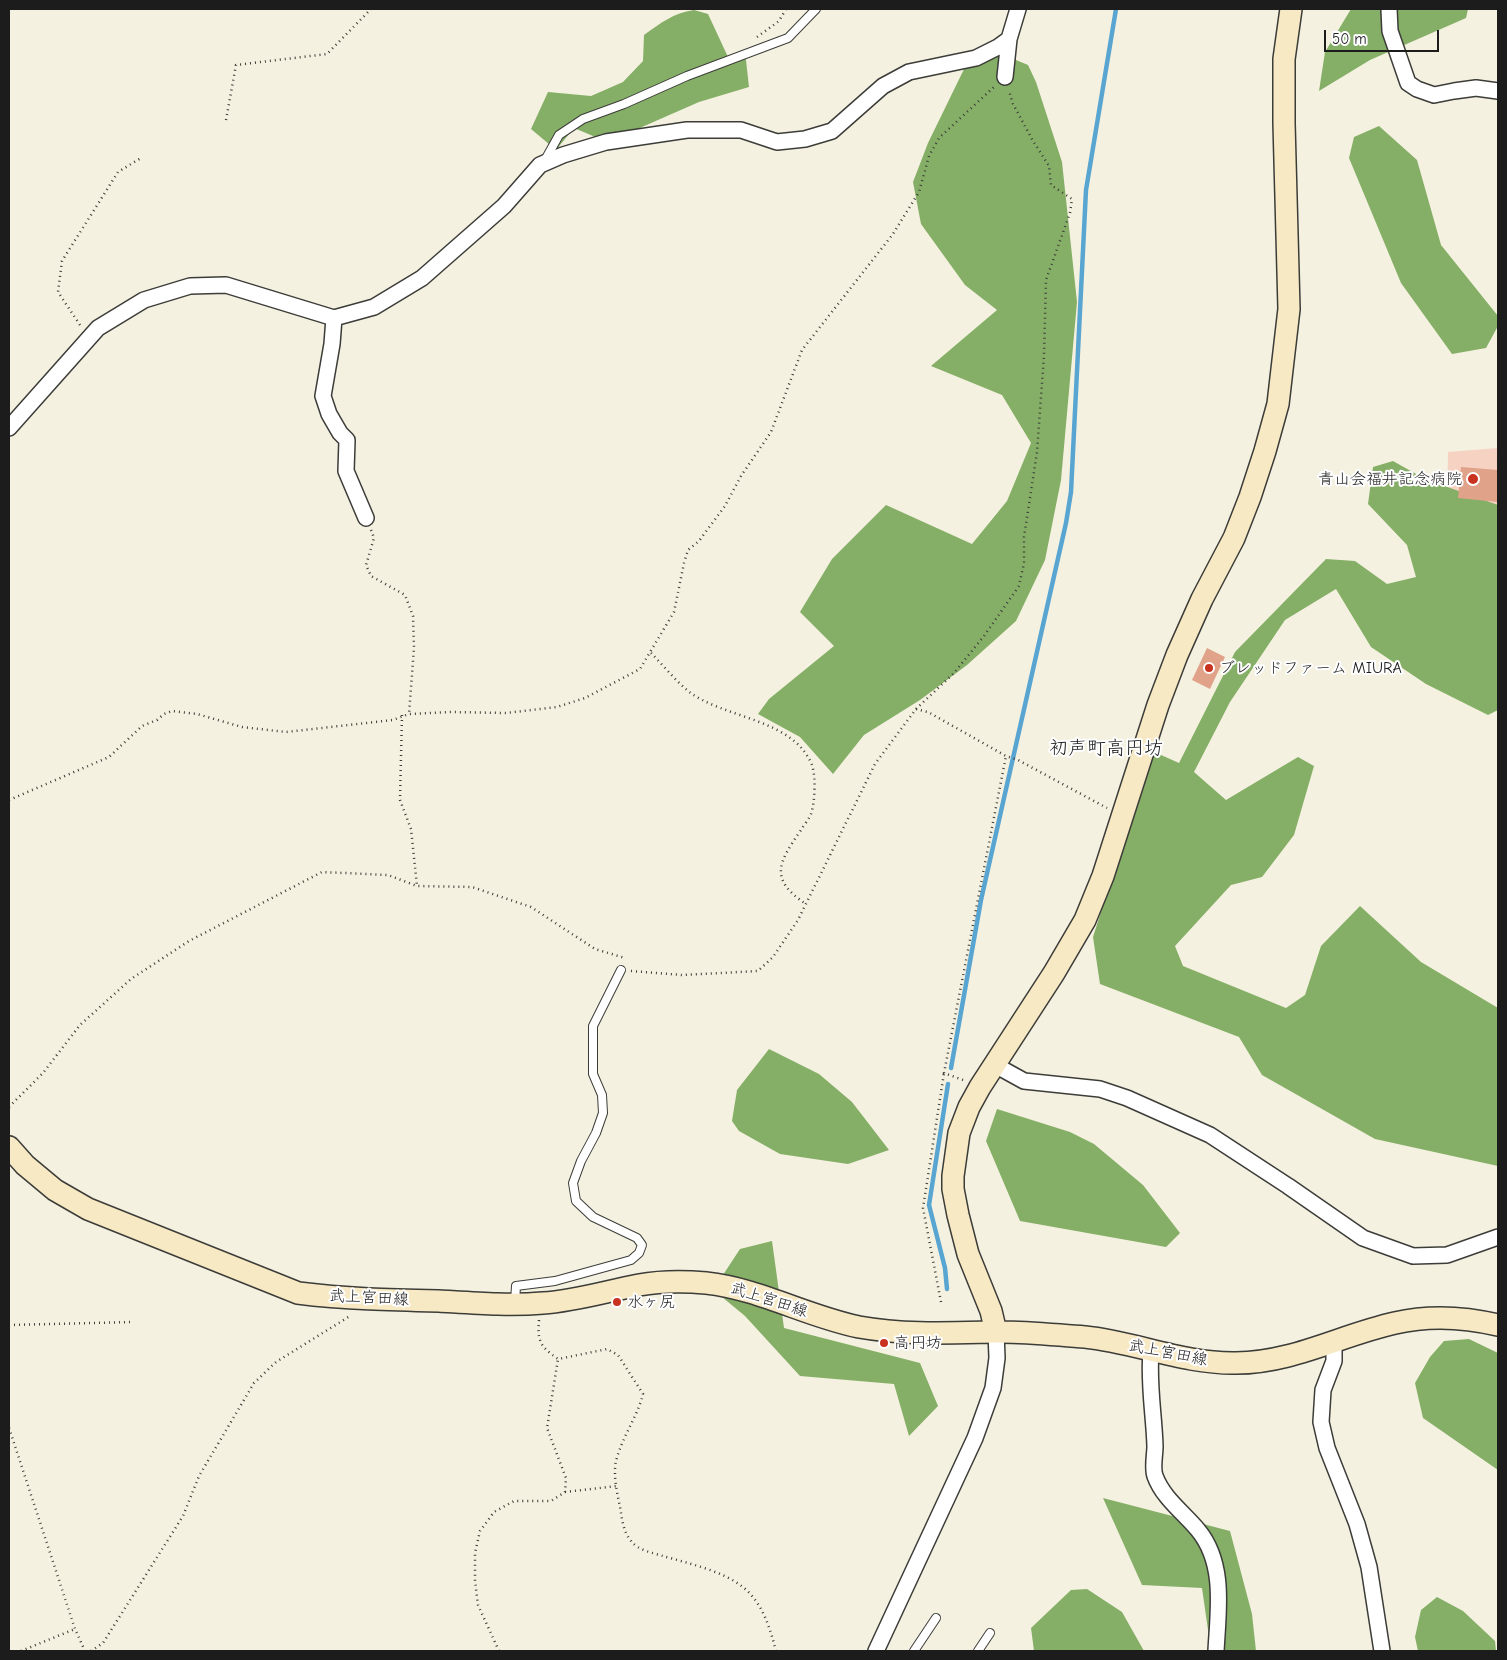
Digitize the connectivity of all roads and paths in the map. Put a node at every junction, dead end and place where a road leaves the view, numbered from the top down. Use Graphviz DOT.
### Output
graph roads {
  1 [pos="371,9"];
  2 [pos="816,9"];
  3 [pos="1018,9"];
  4 [pos="1291,9"];
  5 [pos="1389,9"];
  6 [pos="1009,39"];
  7 [pos="1005,77"];
  8 [pos="1498,91"];
  9 [pos="226,120"];
  10 [pos="141,158"];
  11 [pos="543,163"];
  12 [pos="334,318"];
  13 [pos="89,339"];
  14 [pos="9,428"];
  15 [pos="366,518"];
  16 [pos="651,653"];
  17 [pos="916,709"];
  18 [pos="409,714"];
  19 [pos="402,715"];
  20 [pos="1008,757"];
  21 [pos="9,800"];
  22 [pos="1123,817"];
  23 [pos="417,886"];
  24 [pos="806,904"];
  25 [pos="621,970"];
  26 [pos="995,1064"];
  27 [pos="944,1073"];
  28 [pos="980,1087"];
  29 [pos="9,1107"];
  30 [pos="9,1147"];
  31 [pos="1498,1237"];
  32 [pos="941,1302"];
  33 [pos="515,1304"];
  34 [pos="540,1304"];
  35 [pos="352,1315"];
  36 [pos="133,1322"];
  37 [pos="9,1325"];
  38 [pos="1498,1325"];
  39 [pos="996,1332"];
  40 [pos="1334,1342"];
  41 [pos="1151,1351"];
  42 [pos="558,1360"];
  43 [pos="9,1428"];
  44 [pos="616,1486"];
  45 [pos="565,1492"];
  46 [pos="936,1618"];
  47 [pos="75,1629"];
  48 [pos="990,1632"];
  49 [pos="21,1651"];
  50 [pos="85,1651"];
  51 [pos="91,1651"];
  52 [pos="498,1651"];
  53 [pos="776,1651"];
  54 [pos="876,1651"];
  55 [pos="914,1651"];
  56 [pos="978,1651"];
  57 [pos="1216,1651"];
  58 [pos="1382,1651"];
  1 -- 9 [label="path"];
  2 -- 11 [label="lane"];
  3 -- 6 [label="street"];
  4 -- 22 [label="main road"];
  5 -- 8 [label="street"];
  6 -- 7 [label="street"];
  6 -- 11 [label="street"];
  7 -- 16 [label="path"];
  7 -- 17 [label="path"];
  10 -- 13 [label="path"];
  11 -- 12 [label="street"];
  12 -- 13 [label="street"];
  12 -- 15 [label="street"];
  13 -- 14 [label="street"];
  15 -- 18 [label="path"];
  16 -- 18 [label="path"];
  16 -- 24 [label="path"];
  17 -- 20 [label="path"];
  17 -- 24 [label="path"];
  18 -- 19 [label="path"];
  19 -- 21 [label="path"];
  19 -- 23 [label="path"];
  20 -- 22 [label="path"];
  20 -- 27 [label="path"];
  22 -- 26 [label="main road"];
  23 -- 25 [label="path"];
  23 -- 29 [label="path"];
  24 -- 25 [label="path"];
  25 -- 33 [label="lane"];
  26 -- 28 [label="main road"];
  26 -- 31 [label="street"];
  27 -- 28 [label="path"];
  27 -- 32 [label="path"];
  28 -- 39 [label="main road"];
  30 -- 33 [label="main road, 武上宮田線"];
  33 -- 34 [label="main road, 武上宮田線"];
  34 -- 39 [label="main road, 武上宮田線"];
  34 -- 42 [label="path"];
  35 -- 51 [label="path"];
  36 -- 37 [label="path"];
  38 -- 40 [label="main road, 武上宮田線"];
  39 -- 41 [label="main road, 武上宮田線"];
  39 -- 54 [label="street"];
  40 -- 41 [label="main road, 武上宮田線"];
  40 -- 58 [label="street"];
  41 -- 57 [label="street"];
  42 -- 44 [label="path"];
  42 -- 45 [label="path"];
  43 -- 47 [label="path"];
  44 -- 45 [label="path"];
  44 -- 53 [label="path"];
  45 -- 52 [label="path"];
  46 -- 55 [label="lane"];
  47 -- 49 [label="path"];
  47 -- 50 [label="path"];
  48 -- 56 [label="lane"];
}
